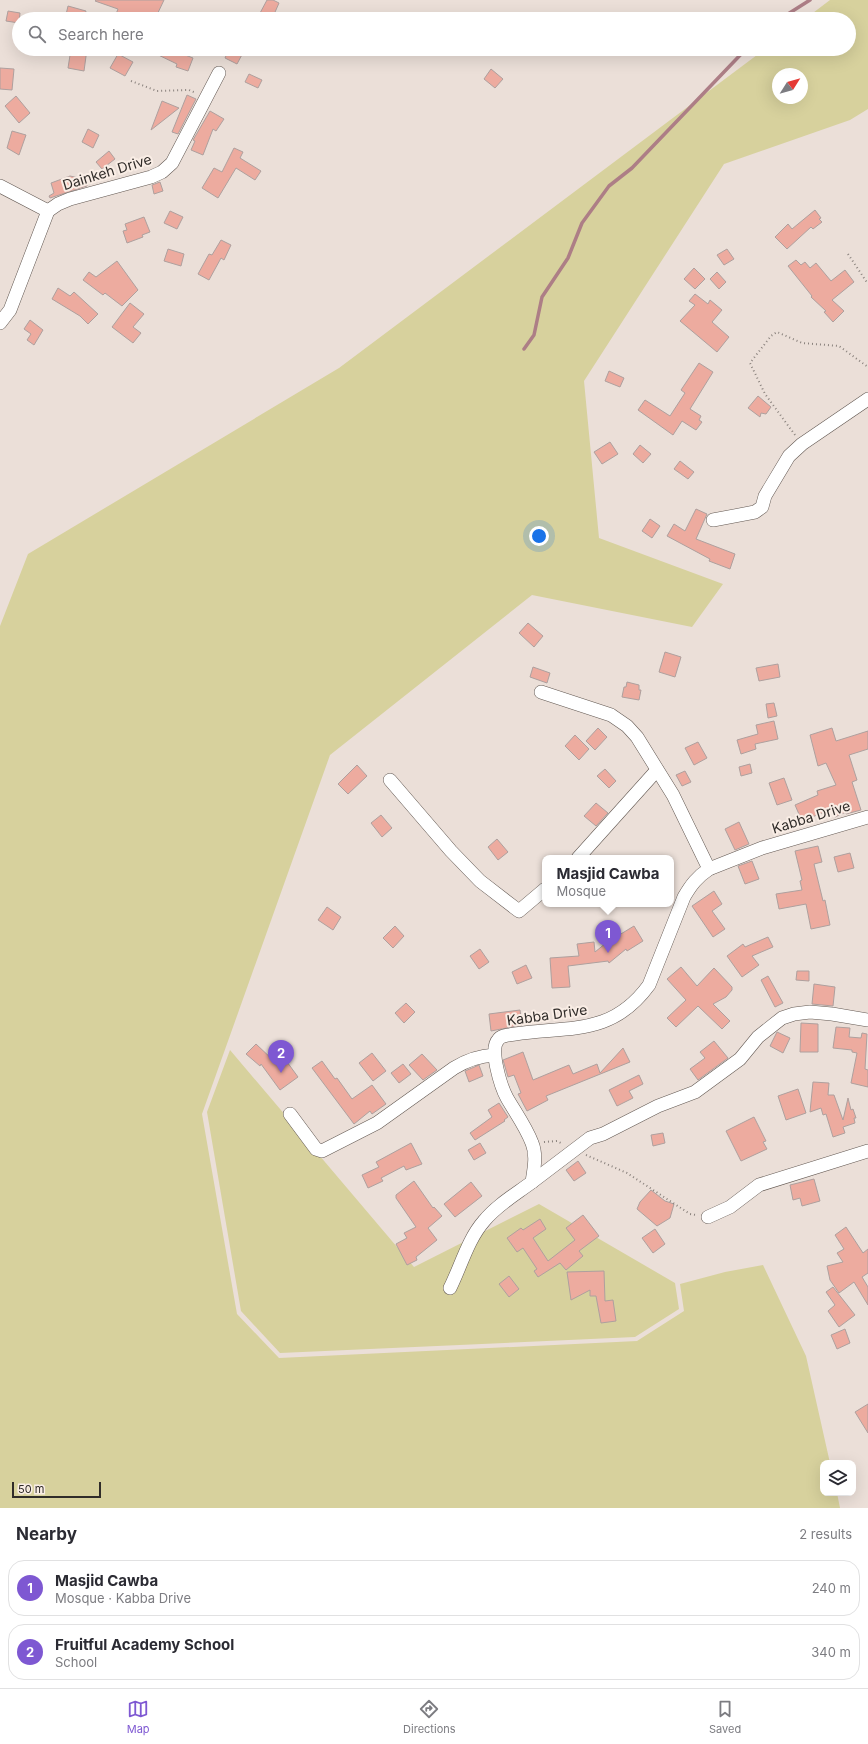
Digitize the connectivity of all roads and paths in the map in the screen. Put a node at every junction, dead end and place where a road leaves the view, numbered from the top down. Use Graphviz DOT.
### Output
graph roads {
  1 [pos="218,73"];
  2 [pos="131,81"];
  3 [pos="206,97"];
  4 [pos="0,186"];
  5 [pos="48,211"];
  6 [pos="848,254"];
  7 [pos="868,284"];
  8 [pos="0,323"];
  9 [pos="868,367"];
  10 [pos="868,399"];
  11 [pos="802,444"];
  12 [pos="713,520"];
  13 [pos="541,692"];
  14 [pos="657,770"];
  15 [pos="390,780"];
  16 [pos="868,817"];
  17 [pos="581,855"];
  18 [pos="709,869"];
  19 [pos="542,892"];
  20 [pos="868,1020"];
  21 [pos="494,1055"];
  22 [pos="290,1114"];
  23 [pos="533,1143"];
  24 [pos="574,1149"];
  25 [pos="868,1151"];
  26 [pos="532,1182"];
  27 [pos="708,1217"];
  28 [pos="450,1288"];
  1 -- 3 [label="street, Dainkeh Drive"];
  2 -- 3 [label="path"];
  3 -- 5 [label="street, Dainkeh Drive"];
  4 -- 5 [label="street"];
  5 -- 8 [label="street"];
  6 -- 7 [label="path"];
  9 -- 11 [label="path"];
  10 -- 11 [label="street"];
  11 -- 12 [label="street"];
  13 -- 14 [label="street"];
  14 -- 17 [label="street"];
  14 -- 18 [label="street"];
  15 -- 19 [label="street"];
  16 -- 18 [label="street, Kabba Drive"];
  18 -- 21 [label="street, Kabba Drive"];
  20 -- 24 [label="street"];
  21 -- 22 [label="street"];
  21 -- 23 [label="street"];
  23 -- 24 [label="path"];
  23 -- 26 [label="street"];
  24 -- 26 [label="street"];
  24 -- 27 [label="path"];
  25 -- 27 [label="street"];
  26 -- 28 [label="street"];
}
